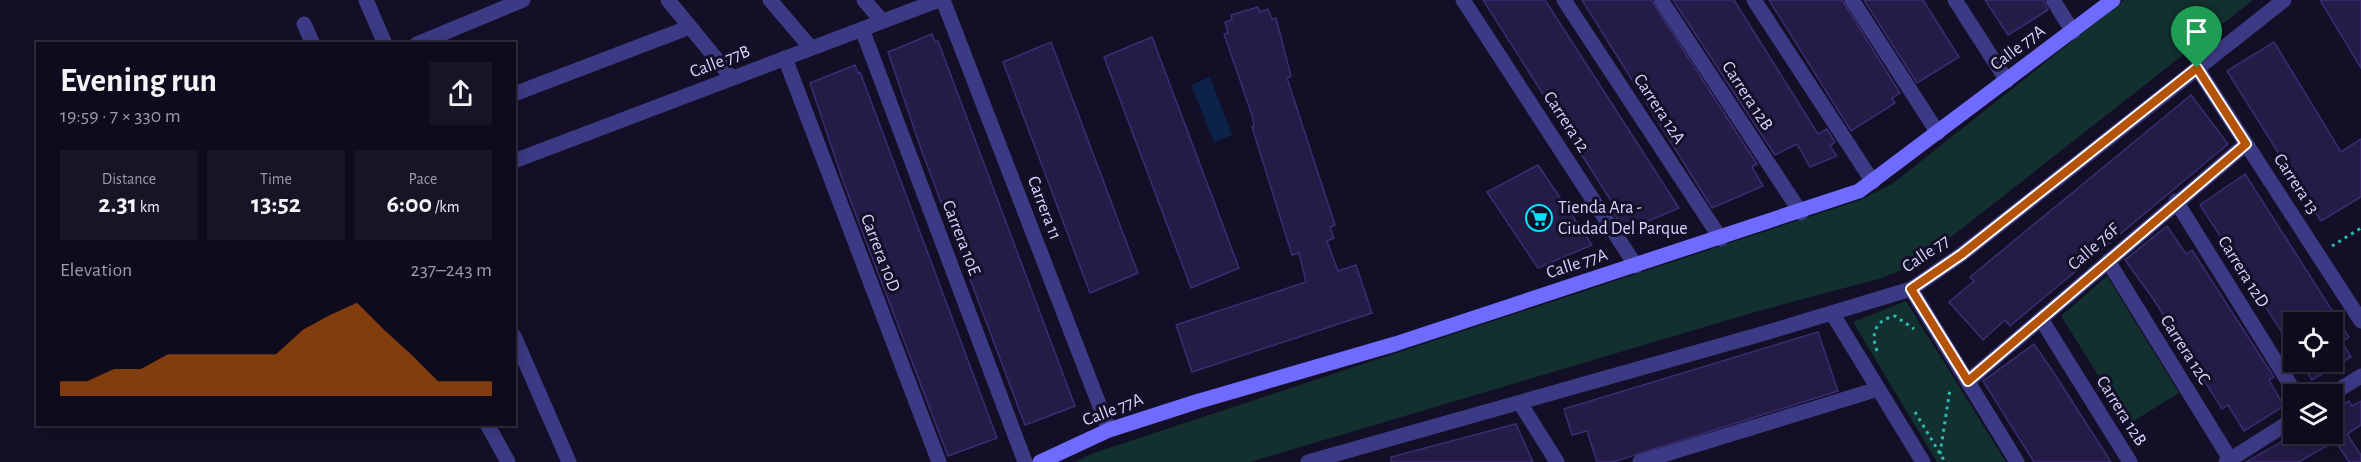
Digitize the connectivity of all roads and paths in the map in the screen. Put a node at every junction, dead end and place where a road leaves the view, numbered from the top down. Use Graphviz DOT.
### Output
graph roads {
  1 [pos="366,0"];
  2 [pos="523,0"];
  3 [pos="668,0"];
  4 [pos="770,0"];
  5 [pos="864,0"];
  6 [pos="941,0"];
  7 [pos="1463,0"];
  8 [pos="1564,0"];
  9 [pos="1661,0"];
  10 [pos="1754,0"];
  11 [pos="1852,0"];
  12 [pos="1955,0"];
  13 [pos="2053,0"];
  14 [pos="2113,0"];
  15 [pos="2284,0"];
  16 [pos="882,21"];
  17 [pos="304,24"];
  18 [pos="690,27"];
  19 [pos="862,29"];
  20 [pos="2073,32"];
  21 [pos="312,42"];
  22 [pos="384,42"];
  23 [pos="422,42"];
  24 [pos="811,48"];
  25 [pos="785,58"];
  26 [pos="2197,68"];
  27 [pos="732,78"];
  28 [pos="2007,81"];
  29 [pos="516,93"];
  30 [pos="1938,133"];
  31 [pos="2246,144"];
  32 [pos="516,160"];
  33 [pos="1873,182"];
  34 [pos="2176,201"];
  35 [pos="1801,213"];
  36 [pos="2361,228"];
  37 [pos="1721,239"];
  38 [pos="2318,255"];
  39 [pos="2108,261"];
  40 [pos="1636,266"];
  41 [pos="1911,289"];
  42 [pos="1832,313"];
  43 [pos="2041,319"];
  44 [pos="2361,321"];
  45 [pos="1919,337"];
  46 [pos="516,341"];
  47 [pos="1882,359"];
  48 [pos="2361,376"];
  49 [pos="1946,381"];
  50 [pos="1968,381"];
  51 [pos="2290,384"];
  52 [pos="2343,387"];
  53 [pos="1878,389"];
  54 [pos="1520,403"];
  55 [pos="1911,407"];
  56 [pos="488,426"];
  57 [pos="2283,426"];
  58 [pos="1109,430"];
  59 [pos="1940,454"];
  60 [pos="1658,460"];
  61 [pos="2228,461"];
  62 [pos="508,462"];
  63 [pos="569,462"];
  64 [pos="939,462"];
  65 [pos="1025,462"];
  66 [pos="1041,462"];
  67 [pos="1308,462"];
  68 [pos="1557,462"];
  69 [pos="1640,462"];
  70 [pos="1923,462"];
  71 [pos="1945,462"];
  72 [pos="2017,462"];
  73 [pos="2130,462"];
  1 -- 22 [label="street"];
  2 -- 23 [label="street"];
  3 -- 18 [label="street"];
  4 -- 24 [label="street"];
  5 -- 16 [label="street"];
  6 -- 16 [label="street, Calle 77B"];
  6 -- 58 [label="street, Carrera 11"];
  7 -- 40 [label="street, Carrera 12"];
  8 -- 37 [label="street, Carrera 12A"];
  9 -- 35 [label="street, Carrera 12B"];
  10 -- 33 [label="street"];
  11 -- 30 [label="street"];
  12 -- 28 [label="street"];
  13 -- 20 [label="street"];
  14 -- 20 [label="street, Calle 77A"];
  15 -- 26 [label="street, Calle 77"];
  16 -- 19 [label="street, Calle 77B"];
  17 -- 21 [label="street"];
  18 -- 27 [label="street"];
  18 -- 29 [label="street"];
  19 -- 24 [label="street, Calle 77B"];
  19 -- 65 [label="street, Carrera 10E"];
  20 -- 28 [label="street, Calle 77A"];
  24 -- 25 [label="street, Calle 77B"];
  25 -- 27 [label="street, Calle 77B"];
  25 -- 64 [label="street, Carrera 10D"];
  26 -- 31 [label="street, Carrera 13"];
  26 -- 41 [label="street, Calle 77"];
  27 -- 32 [label="street, Calle 77B"];
  28 -- 30 [label="street, Calle 77A"];
  30 -- 33 [label="street, Calle 77A"];
  31 -- 34 [label="street, Calle 76F"];
  31 -- 38 [label="street, Carrera 13"];
  33 -- 35 [label="street, Calle 77A"];
  34 -- 39 [label="street, Calle 76F"];
  34 -- 51 [label="street, Carrera 12D"];
  35 -- 37 [label="street, Calle 77A"];
  36 -- 38 [label="path"];
  37 -- 40 [label="street, Calle 77A"];
  38 -- 44 [label="street, Carrera 13"];
  39 -- 43 [label="street, Calle 76F"];
  39 -- 61 [label="street, Carrera 12C"];
  40 -- 58 [label="street, Calle 77A"];
  41 -- 42 [label="street, Calle 77"];
  41 -- 50 [label="street"];
  42 -- 53 [label="street"];
  42 -- 54 [label="street, Calle 77"];
  43 -- 50 [label="street, Calle 76F"];
  43 -- 73 [label="street, Carrera 12B"];
  45 -- 47 [label="path"];
  46 -- 63 [label="street"];
  48 -- 52 [label="street"];
  49 -- 59 [label="path"];
  50 -- 72 [label="street"];
  53 -- 60 [label="street"];
  53 -- 70 [label="street"];
  54 -- 67 [label="street, Calle 77"];
  54 -- 68 [label="street"];
  55 -- 59 [label="path"];
  56 -- 62 [label="street"];
  57 -- 61 [label="street"];
  58 -- 66 [label="street, Calle 77A"];
  59 -- 71 [label="path"];
  60 -- 69 [label="street"];
}
